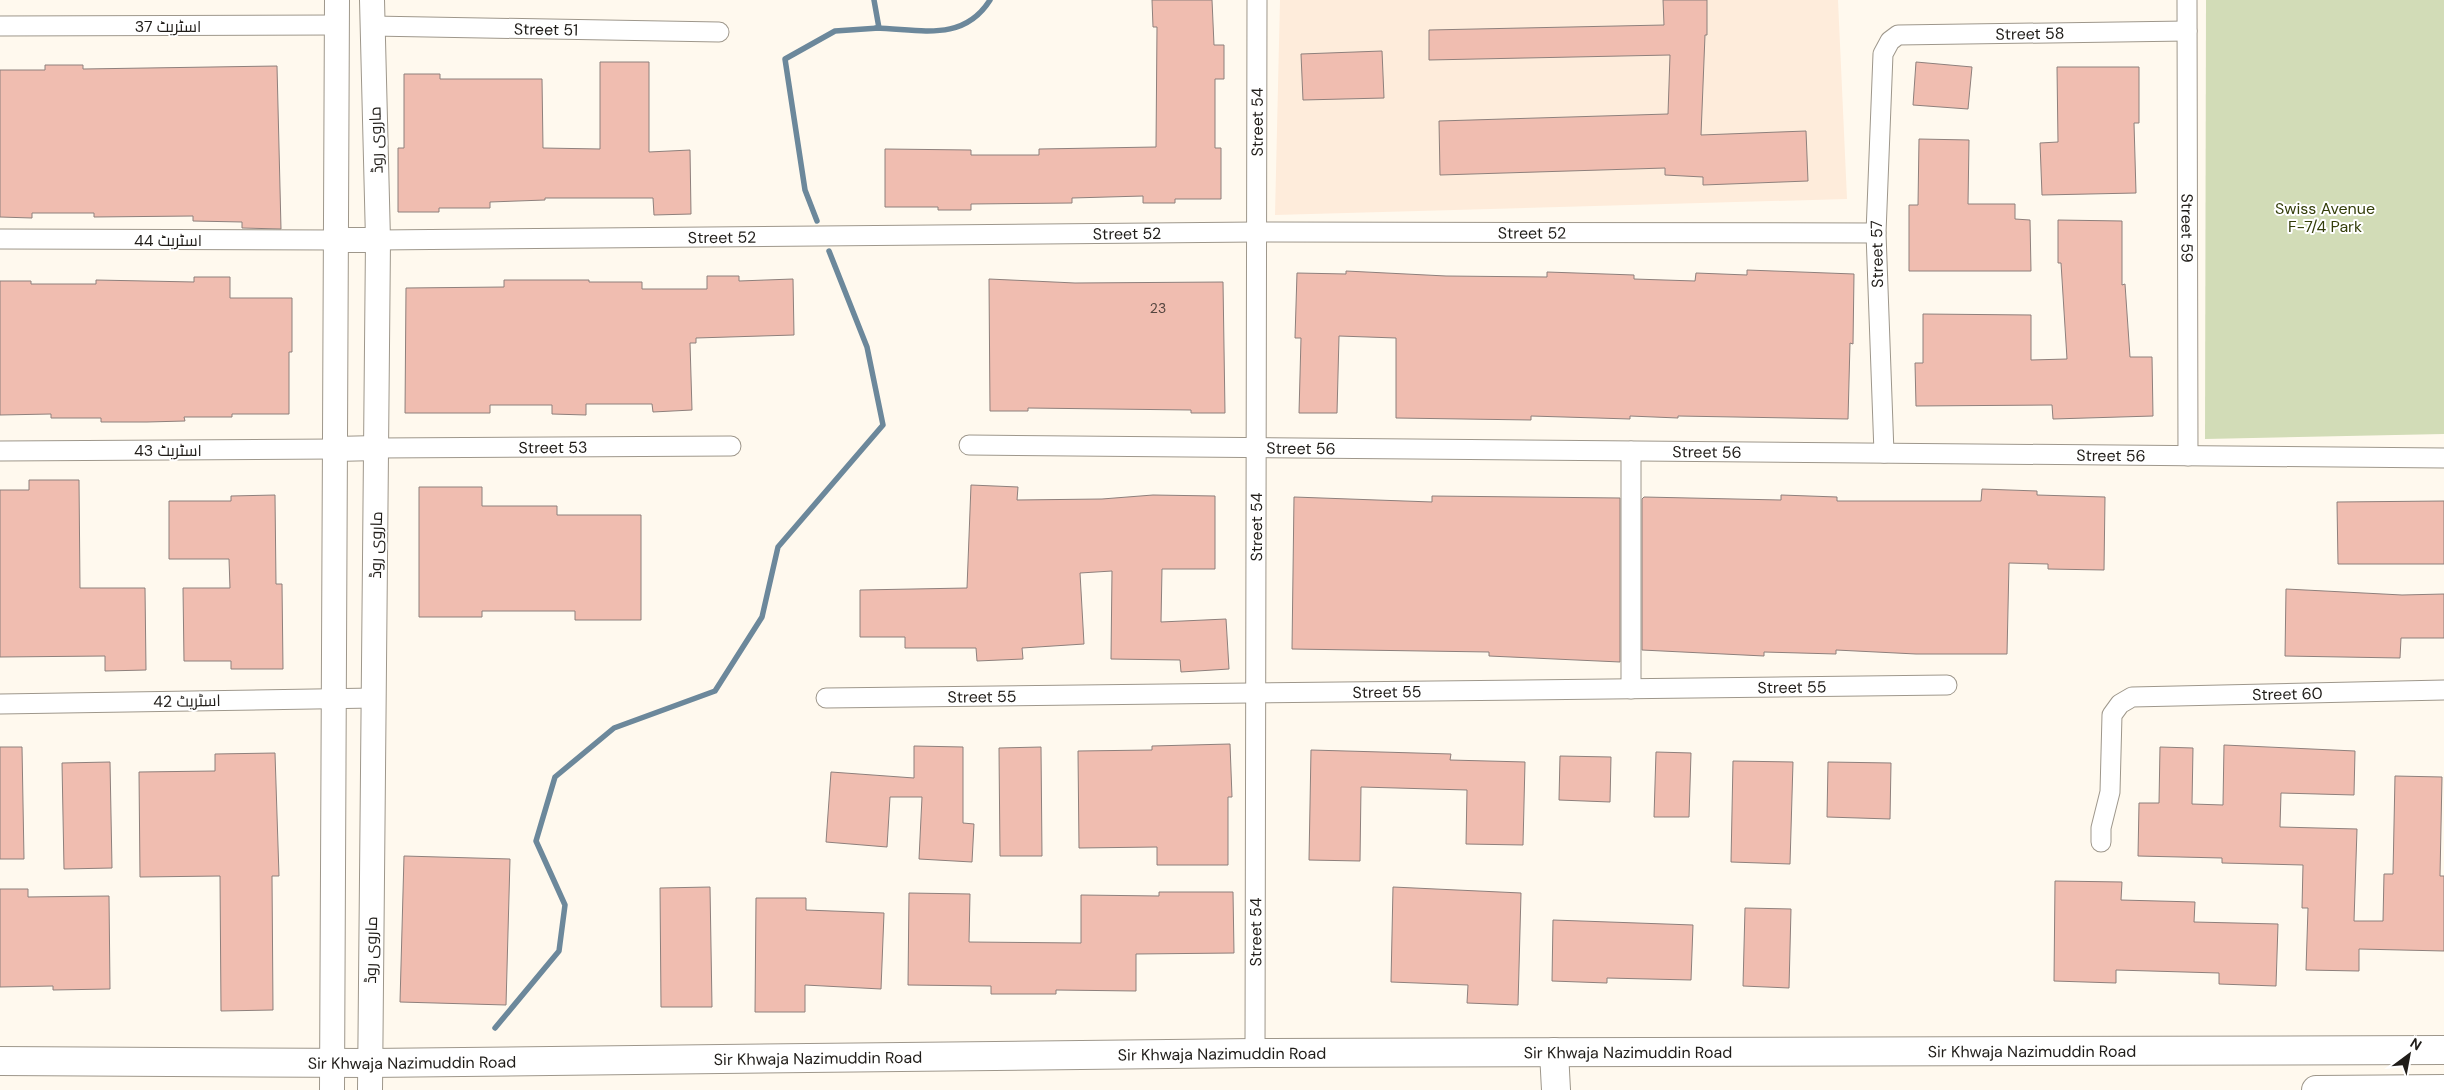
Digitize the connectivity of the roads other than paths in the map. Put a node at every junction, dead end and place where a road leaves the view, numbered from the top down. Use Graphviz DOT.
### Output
graph roads {
  1 [pos="337,0"];
  2 [pos="372,0"];
  3 [pos="1257,0"];
  4 [pos="2187,0"];
  5 [pos="336,25"];
  6 [pos="0,26"];
  7 [pos="372,26"];
  8 [pos="2187,31"];
  9 [pos="719,32"];
  10 [pos="1883,54"];
  11 [pos="1256,232"];
  12 [pos="1876,233"];
  13 [pos="0,239"];
  14 [pos="336,240"];
  15 [pos="378,240"];
  16 [pos="969,445"];
  17 [pos="731,446"];
  18 [pos="377,448"];
  19 [pos="1256,448"];
  20 [pos="335,449"];
  21 [pos="0,450"];
  22 [pos="1631,451"];
  23 [pos="1884,453"];
  24 [pos="2188,456"];
  25 [pos="2444,458"];
  26 [pos="1947,685"];
  27 [pos="1631,689"];
  28 [pos="2444,690"];
  29 [pos="1256,693"];
  30 [pos="374,698"];
  31 [pos="826,698"];
  32 [pos="335,700"];
  33 [pos="0,704"];
  34 [pos="2101,842"];
  35 [pos="2444,1050"];
  36 [pos="1554,1052"];
  37 [pos="1256,1053"];
  38 [pos="0,1061"];
  39 [pos="334,1063"];
  40 [pos="369,1063"];
  41 [pos="2444,1089"];
  42 [pos="332,1090"];
  43 [pos="370,1090"];
  44 [pos="1556,1090"];
  45 [pos="2316,1090"];
  1 -- 5 [label="street"];
  2 -- 7 [label="street, ماروی روڈ"];
  3 -- 11 [label="street, Street 54"];
  4 -- 8 [label="street, Street 59"];
  5 -- 6 [label="street, اسٹریٹ 37"];
  5 -- 7 [label="street"];
  5 -- 14 [label="street"];
  7 -- 9 [label="street, Street 51"];
  7 -- 15 [label="street, ماروی روڈ"];
  8 -- 10 [label="street, Street 58"];
  8 -- 24 [label="street, Street 59"];
  10 -- 12 [label="street, Street 57"];
  11 -- 12 [label="street, Street 52"];
  11 -- 15 [label="street, Street 52"];
  11 -- 19 [label="street, Street 54"];
  12 -- 23 [label="street, Street 57"];
  13 -- 14 [label="street, اسٹریٹ 44"];
  14 -- 15 [label="street"];
  14 -- 20 [label="street"];
  15 -- 18 [label="street, ماروی روڈ"];
  16 -- 19 [label="street, Street 56"];
  17 -- 18 [label="street, Street 53"];
  18 -- 20 [label="street"];
  18 -- 30 [label="street, ماروی روڈ"];
  19 -- 22 [label="street, Street 56"];
  19 -- 29 [label="street, Street 54"];
  20 -- 21 [label="street, اسٹریٹ 43"];
  20 -- 32 [label="street"];
  22 -- 23 [label="street, Street 56"];
  22 -- 27 [label="street"];
  23 -- 24 [label="street, Street 56"];
  24 -- 25 [label="street, Street 56"];
  26 -- 27 [label="street, Street 55"];
  27 -- 29 [label="street, Street 55"];
  28 -- 34 [label="street, Street 60"];
  29 -- 31 [label="street, Street 55"];
  29 -- 37 [label="street, Street 54"];
  30 -- 32 [label="street, اسٹریٹ 42"];
  30 -- 40 [label="street, ماروی روڈ"];
  32 -- 33 [label="street, اسٹریٹ 42"];
  32 -- 39 [label="street"];
  35 -- 36 [label="main road, Sir Khwaja Nazimuddin Road"];
  36 -- 37 [label="main road, Sir Khwaja Nazimuddin Road"];
  36 -- 44 [label="main road"];
  37 -- 40 [label="main road, Sir Khwaja Nazimuddin Road"];
  38 -- 39 [label="main road, Sir Khwaja Nazimuddin Road"];
  39 -- 40 [label="main road, Sir Khwaja Nazimuddin Road"];
  39 -- 42 [label="street"];
  40 -- 43 [label="street, ماروی روڈ"];
  41 -- 45 [label="main road"];
}
